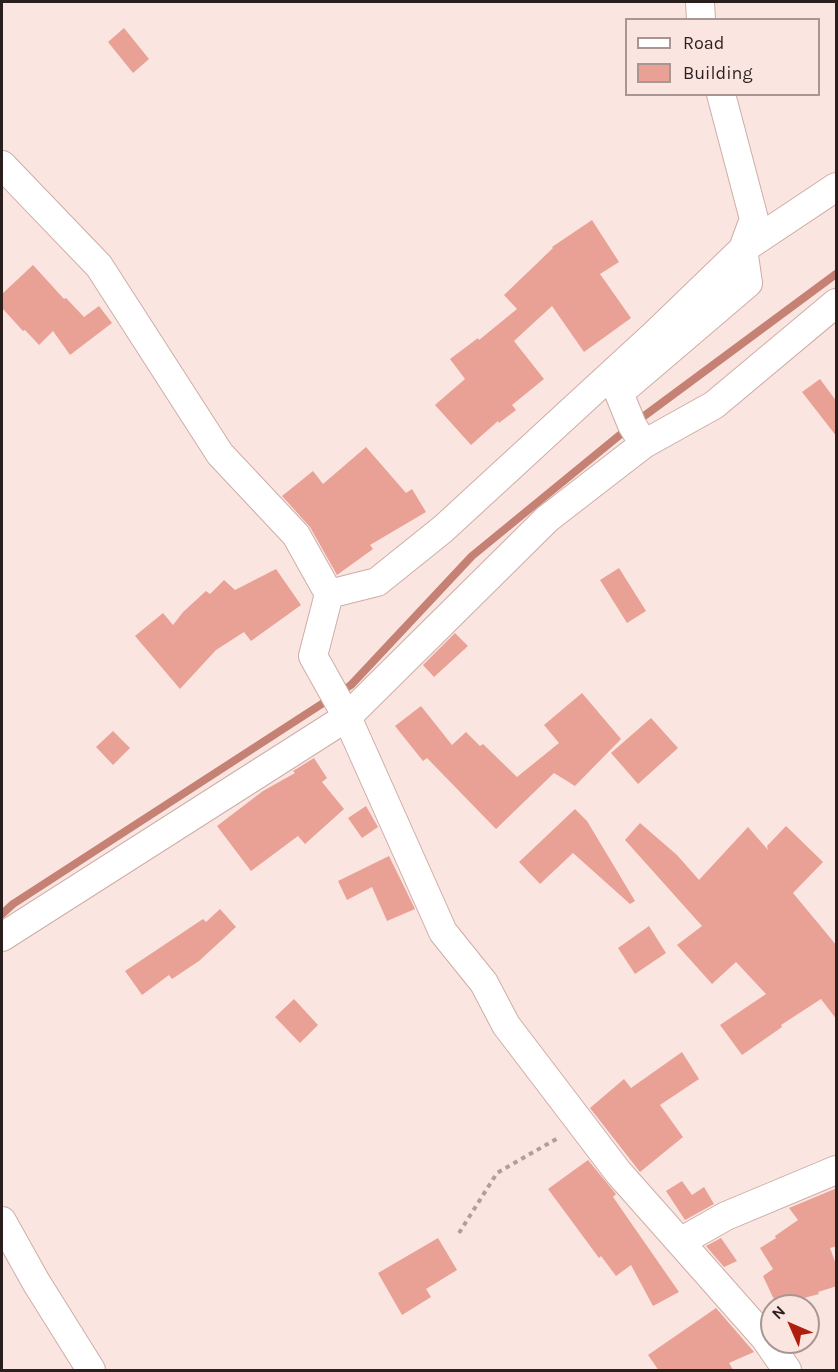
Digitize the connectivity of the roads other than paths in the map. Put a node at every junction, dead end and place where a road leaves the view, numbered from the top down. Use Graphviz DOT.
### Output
graph roads {
  1 [pos="700,2"];
  2 [pos="701,18"];
  3 [pos="722,96"];
  4 [pos="2,165"];
  5 [pos="837,187"];
  6 [pos="744,249"];
  7 [pos="837,303"];
  8 [pos="644,444"];
  9 [pos="329,594"];
  10 [pos="347,717"];
  11 [pos="2,936"];
  12 [pos="837,1170"];
  13 [pos="2,1221"];
  14 [pos="680,1242"];
  15 [pos="91,1371"];
  16 [pos="787,1371"];
  1 -- 2 [label="street"];
  3 -- 6 [label="street"];
  4 -- 9 [label="street"];
  5 -- 6 [label="street"];
  6 -- 8 [label="street"];
  6 -- 9 [label="street"];
  7 -- 8 [label="street"];
  8 -- 10 [label="street"];
  9 -- 10 [label="street"];
  10 -- 11 [label="street"];
  10 -- 14 [label="street"];
  12 -- 14 [label="street"];
  13 -- 15 [label="street"];
  14 -- 16 [label="street"];
}
